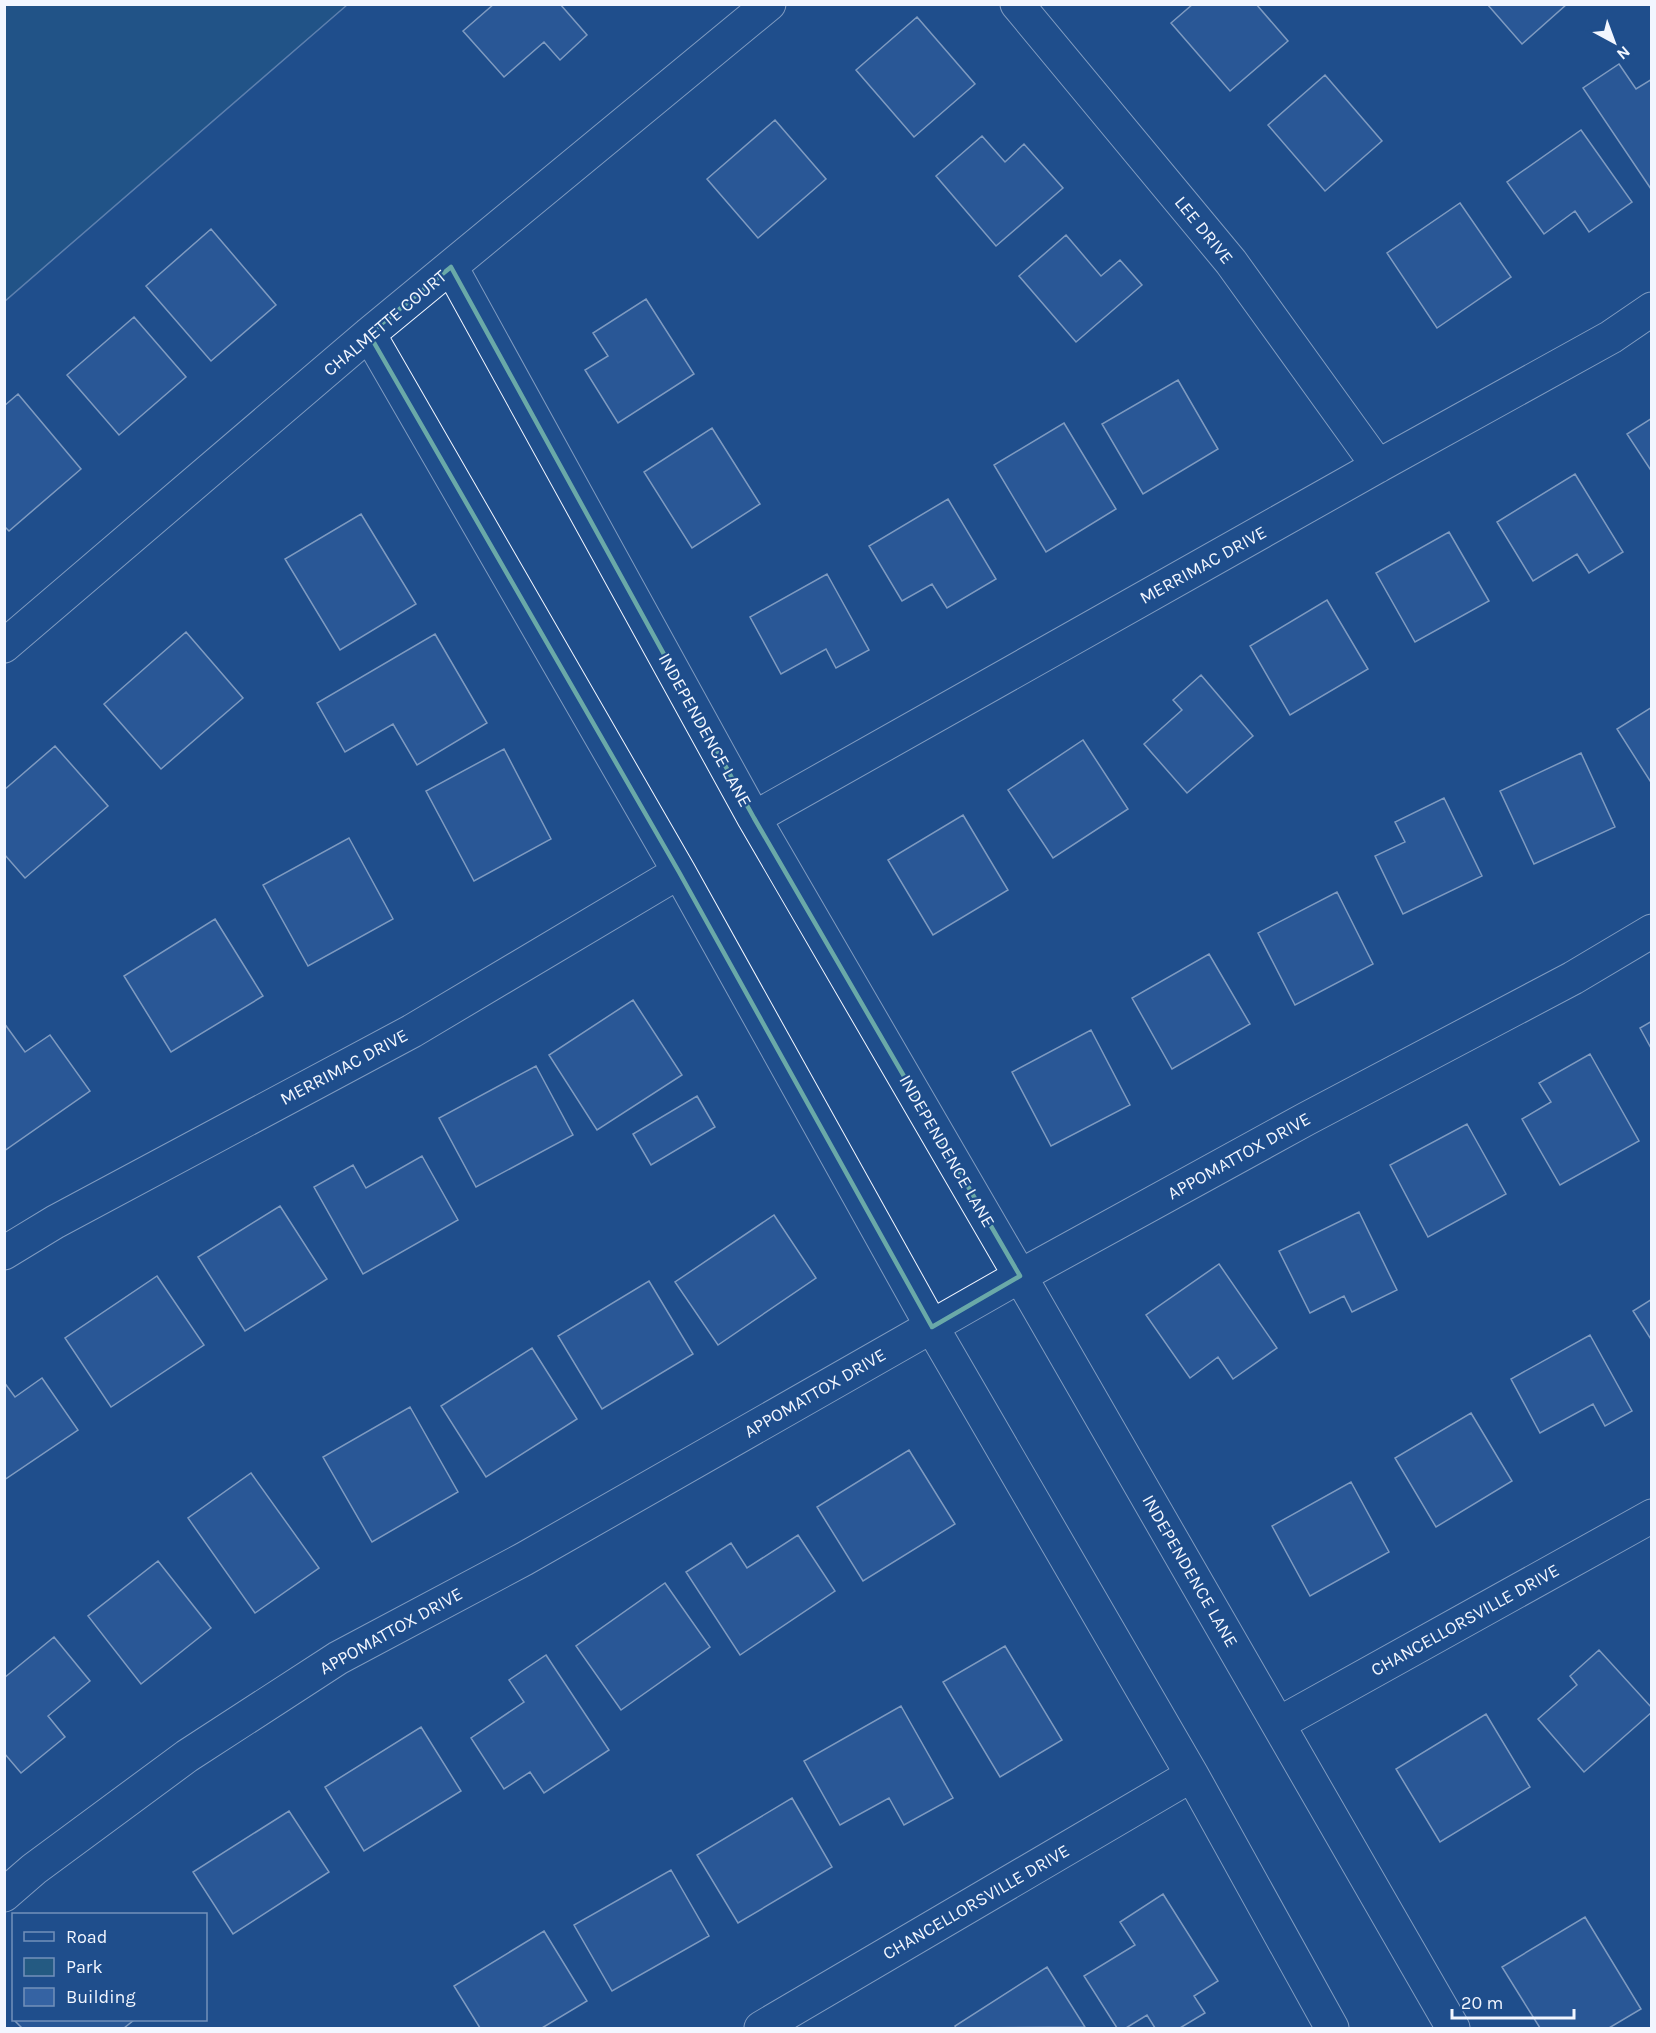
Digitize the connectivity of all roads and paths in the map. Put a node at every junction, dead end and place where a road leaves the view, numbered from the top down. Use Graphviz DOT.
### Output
graph roads {
  1 [pos="769,4"];
  2 [pos="1017,4"];
  3 [pos="451,267"];
  4 [pos="1652,309"];
  5 [pos="369,334"];
  6 [pos="1378,466"];
  7 [pos="4,646"];
  8 [pos="754,818"];
  9 [pos="679,872"];
  10 [pos="1652,931"];
  11 [pos="4,1253"];
  12 [pos="1020,1276"];
  13 [pos="932,1327"];
  14 [pos="1652,1516"];
  15 [pos="1278,1724"];
  16 [pos="1192,1775"];
  17 [pos="4,1895"];
  18 [pos="760,2028"];
  19 [pos="1332,2028"];
  20 [pos="1454,2028"];
  1 -- 3 [label="street, CHALMETTE COURT"];
  2 -- 6 [label="street, LEE DRIVE"];
  3 -- 5 [label="street, CHALMETTE COURT"];
  3 -- 8 [label="street, INDEPENDENCE LANE"];
  4 -- 6 [label="street, MERRIMAC DRIVE"];
  5 -- 7 [label="street, CHALMETTE COURT"];
  5 -- 9 [label="street"];
  6 -- 8 [label="street, MERRIMAC DRIVE"];
  8 -- 12 [label="street, INDEPENDENCE LANE"];
  9 -- 11 [label="street, MERRIMAC DRIVE"];
  9 -- 13 [label="street"];
  10 -- 12 [label="street, APPOMATTOX DRIVE"];
  12 -- 13 [label="street, APPOMATTOX DRIVE"];
  12 -- 15 [label="street, INDEPENDENCE LANE"];
  13 -- 16 [label="street"];
  13 -- 17 [label="street, APPOMATTOX DRIVE"];
  14 -- 15 [label="street, CHANCELLORSVILLE DRIVE"];
  15 -- 20 [label="street, INDEPENDENCE LANE"];
  16 -- 18 [label="street, CHANCELLORSVILLE DRIVE"];
  16 -- 19 [label="street"];
}
